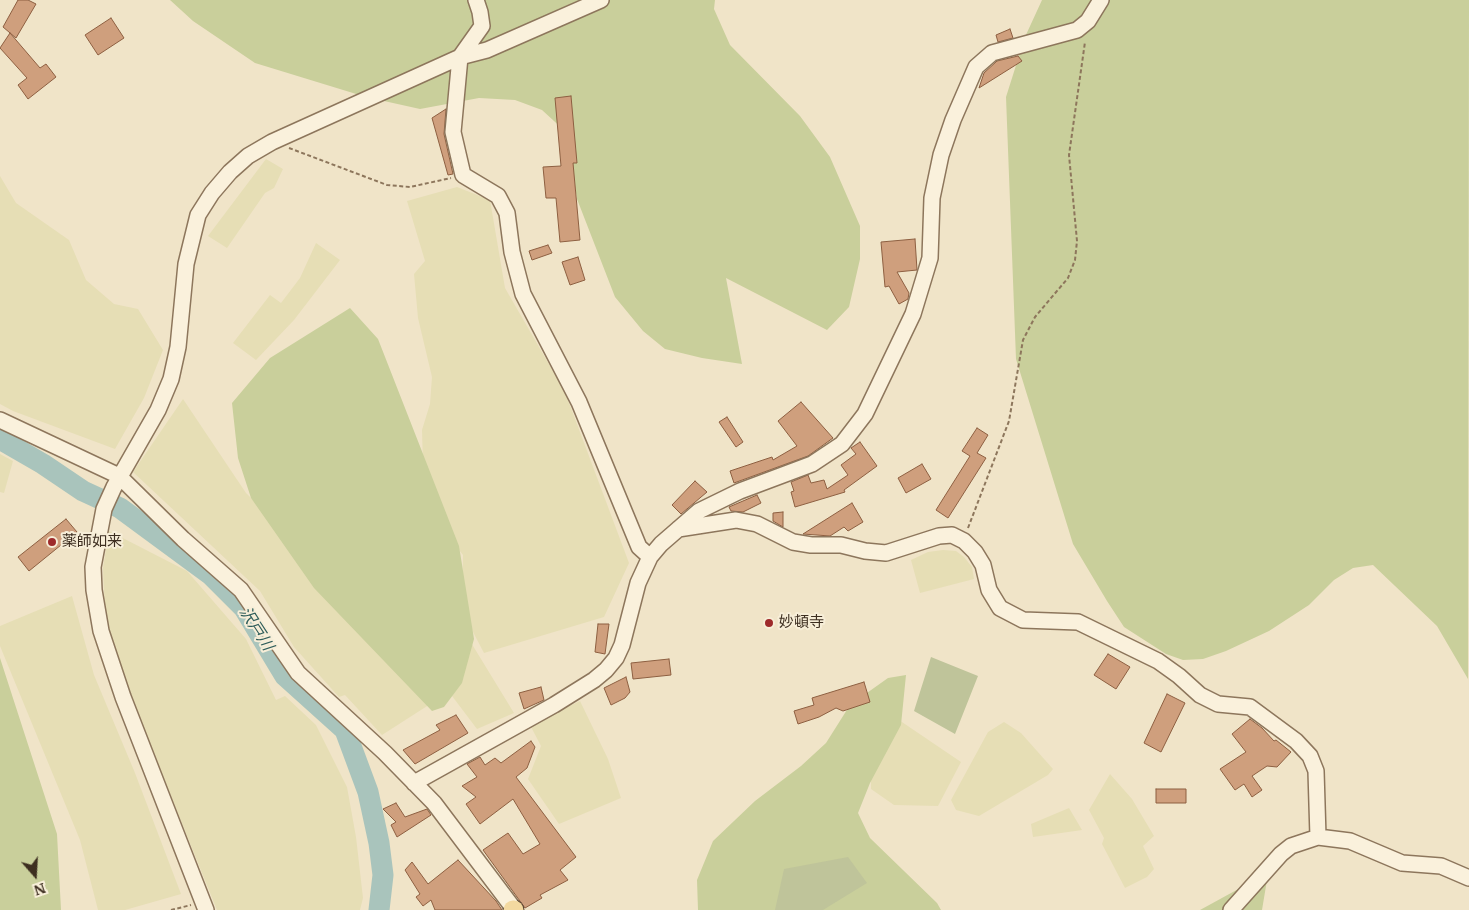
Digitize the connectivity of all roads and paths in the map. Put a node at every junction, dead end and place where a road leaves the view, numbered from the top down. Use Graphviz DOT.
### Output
graph roads {
  1 [pos="476,0"];
  2 [pos="601,0"];
  3 [pos="1101,0"];
  4 [pos="1088,21"];
  5 [pos="460,57"];
  6 [pos="272,142"];
  7 [pos="463,175"];
  8 [pos="0,420"];
  9 [pos="116,481"];
  10 [pos="676,530"];
  11 [pos="964,541"];
  12 [pos="650,557"];
  13 [pos="414,783"];
  14 [pos="1318,837"];
  15 [pos="1469,878"];
  16 [pos="204,906"];
  17 [pos="171,910"];
  18 [pos="514,910"];
  19 [pos="1231,910"];
  1 -- 5 [label="street"];
  2 -- 5 [label="street"];
  3 -- 4 [label="street"];
  4 -- 10 [label="street"];
  4 -- 11 [label="path"];
  5 -- 6 [label="street"];
  5 -- 7 [label="street"];
  6 -- 7 [label="path"];
  6 -- 9 [label="street"];
  7 -- 12 [label="street"];
  8 -- 9 [label="street"];
  9 -- 13 [label="street"];
  9 -- 16 [label="street"];
  10 -- 11 [label="street"];
  10 -- 12 [label="street"];
  11 -- 14 [label="street"];
  12 -- 13 [label="street"];
  13 -- 18 [label="street"];
  14 -- 15 [label="street"];
  14 -- 19 [label="street"];
  16 -- 17 [label="path"];
}
